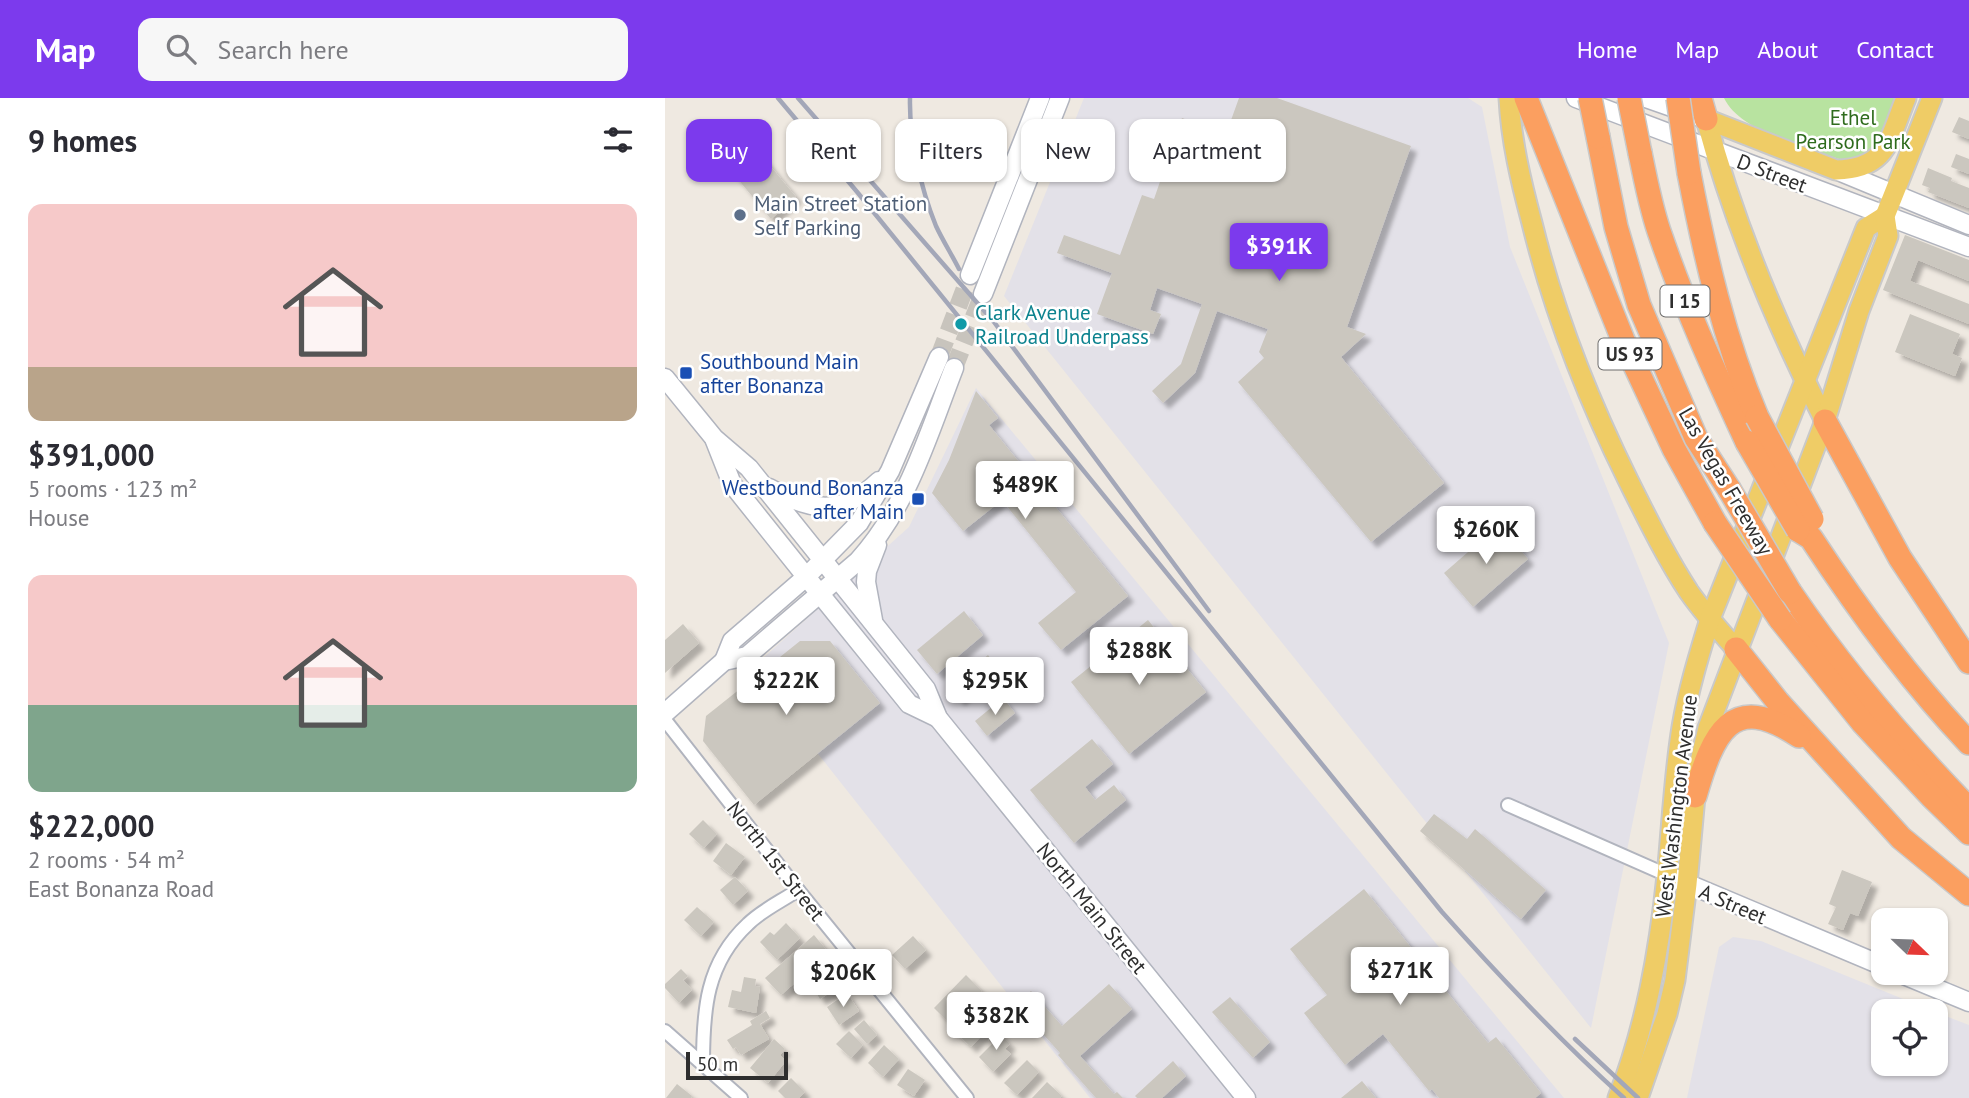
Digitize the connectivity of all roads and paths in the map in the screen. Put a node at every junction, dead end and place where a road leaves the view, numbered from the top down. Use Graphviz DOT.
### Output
graph roads {
  1 [pos="1039,98"];
  2 [pos="1060,98"];
  3 [pos="1509,98"];
  4 [pos="1526,98"];
  5 [pos="1576,98"];
  6 [pos="1590,98"];
  7 [pos="1629,98"];
  8 [pos="1646,98"];
  9 [pos="1678,98"];
  10 [pos="1906,98"];
  11 [pos="1933,98"];
  12 [pos="1703,108"];
  13 [pos="1714,151"];
  14 [pos="1836,170"];
  15 [pos="1894,194"];
  16 [pos="1885,216"];
  17 [pos="1969,226"];
  18 [pos="1969,247"];
  19 [pos="970,275"];
  20 [pos="983,294"];
  21 [pos="939,357"];
  22 [pos="954,368"];
  23 [pos="665,379"];
  24 [pos="1805,382"];
  25 [pos="1825,421"];
  26 [pos="713,438"];
  27 [pos="890,471"];
  28 [pos="762,485"];
  29 [pos="882,532"];
  30 [pos="1811,539"];
  31 [pos="814,569"];
  32 [pos="829,586"];
  33 [pos="1710,620"];
  34 [pos="874,624"];
  35 [pos="1736,649"];
  36 [pos="724,661"];
  37 [pos="1969,662"];
  38 [pos="665,713"];
  39 [pos="939,718"];
  40 [pos="665,720"];
  41 [pos="1969,743"];
  42 [pos="1827,755"];
  43 [pos="1695,796"];
  44 [pos="1508,805"];
  45 [pos="1969,809"];
  46 [pos="1969,833"];
  47 [pos="1667,875"];
  48 [pos="1688,884"];
  49 [pos="798,890"];
  50 [pos="1969,894"];
  51 [pos="1871,961"];
  52 [pos="1928,985"];
  53 [pos="1969,1002"];
  54 [pos="665,1031"];
  55 [pos="703,1064"];
  56 [pos="741,1098"];
  57 [pos="967,1098"];
  58 [pos="1246,1098"];
  59 [pos="1618,1098"];
  60 [pos="1639,1098"];
  1 -- 19 [label="main road"];
  2 -- 20 [label="main road"];
  3 -- 33 [label="main road"];
  4 -- 46 [label="highway, US 93, bridge"];
  5 -- 13 [label="main road, D Street"];
  6 -- 45 [label="highway, Las Vegas Freeway / I 15, bridge"];
  7 -- 30 [label="highway, Las Vegas Freeway / I 15, bridge"];
  8 -- 12 [label="main road, D Street"];
  9 -- 30 [label="highway, bridge"];
  10 -- 14 [label="main road"];
  11 -- 15 [label="main road, West Washington Avenue"];
  12 -- 13 [label="main road"];
  12 -- 14 [label="main road, D Street"];
  13 -- 16 [label="main road, D Street"];
  13 -- 24 [label="main road"];
  14 -- 15 [label="main road, D Street"];
  15 -- 16 [label="main road, West Washington Avenue"];
  15 -- 17 [label="main road, D Street"];
  16 -- 18 [label="main road, D Street"];
  16 -- 24 [label="main road, West Washington Avenue"];
  16 -- 25 [label="main road, West Washington Avenue"];
  21 -- 27 [label="main road"];
  22 -- 29 [label="main road"];
  23 -- 26 [label="main road, North Main Street"];
  24 -- 25 [label="main road"];
  24 -- 33 [label="main road, West Washington Avenue"];
  25 -- 35 [label="main road, West Washington Avenue"];
  25 -- 37 [label="highway"];
  26 -- 28 [label="main road, North Main Street"];
  26 -- 31 [label="main road, North Main Street"];
  27 -- 28 [label="main road"];
  27 -- 31 [label="main road"];
  28 -- 31 [label="main road, North Main Street"];
  29 -- 32 [label="main road"];
  29 -- 34 [label="main road"];
  30 -- 41 [label="highway, Las Vegas Freeway / I 15"];
  31 -- 32 [label="main road, North Main Street"];
  31 -- 36 [label="main road"];
  32 -- 34 [label="main road, North Main Street"];
  32 -- 36 [label="main road"];
  32 -- 39 [label="main road, North Main Street"];
  33 -- 35 [label="main road"];
  33 -- 47 [label="main road, West Washington Avenue"];
  34 -- 39 [label="main road, North Main Street"];
  35 -- 42 [label="highway"];
  35 -- 43 [label="main road, West Washington Avenue"];
  36 -- 38 [label="main road"];
  39 -- 58 [label="main road, North Main Street"];
  40 -- 49 [label="street, North 1st Street"];
  42 -- 43 [label="highway"];
  42 -- 50 [label="highway"];
  43 -- 48 [label="main road, West Washington Avenue"];
  44 -- 47 [label="street, A Street"];
  47 -- 48 [label="main road, A Street"];
  47 -- 59 [label="main road, West Washington Avenue"];
  48 -- 51 [label="main road, A Street"];
  48 -- 60 [label="main road, West Washington Avenue"];
  49 -- 55 [label="street"];
  49 -- 57 [label="street, North 1st Street"];
  52 -- 53 [label="main road"];
  54 -- 55 [label="street"];
  55 -- 56 [label="street"];
}
